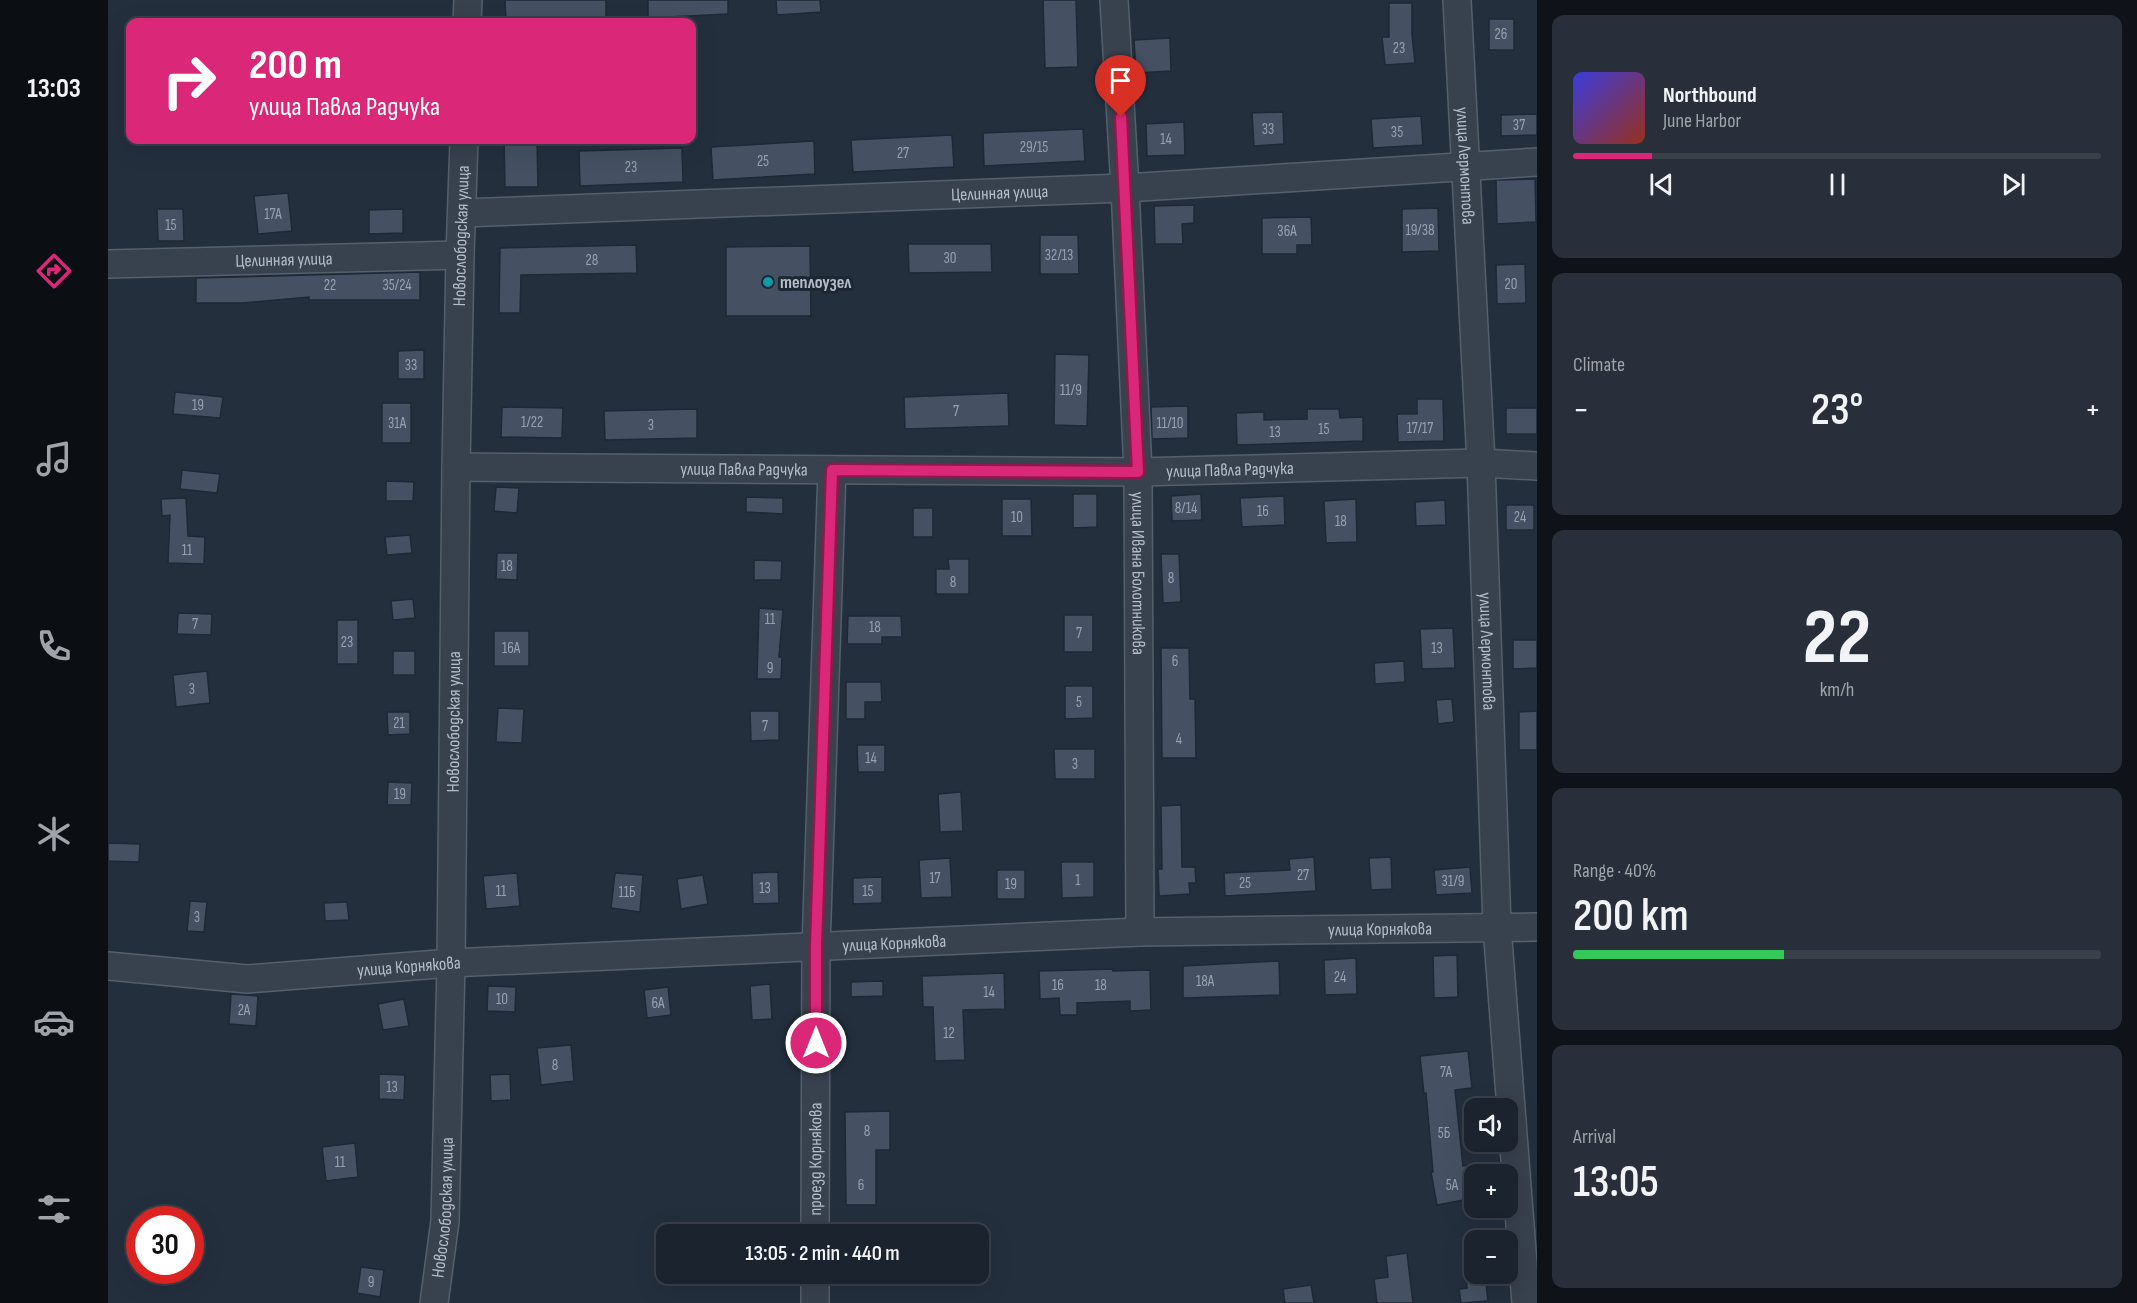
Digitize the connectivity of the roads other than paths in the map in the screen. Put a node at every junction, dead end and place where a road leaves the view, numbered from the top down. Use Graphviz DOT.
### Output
graph roads {
  1 [pos="468,0"];
  2 [pos="1114,0"];
  3 [pos="1457,0"];
  4 [pos="467,18"];
  5 [pos="464,144"];
  6 [pos="1537,162"];
  7 [pos="1464,165"];
  8 [pos="1125,188"];
  9 [pos="462,213"];
  10 [pos="460,255"];
  11 [pos="108,264"];
  12 [pos="1481,463"];
  13 [pos="456,466"];
  14 [pos="1537,466"];
  15 [pos="832,470"];
  16 [pos="1138,472"];
  17 [pos="1497,927"];
  18 [pos="1537,927"];
  19 [pos="1140,932"];
  20 [pos="816,947"];
  21 [pos="451,963"];
  22 [pos="108,966"];
  23 [pos="815,1224"];
  24 [pos="815,1284"];
  25 [pos="434,1303"];
  26 [pos="815,1303"];
  27 [pos="1526,1303"];
  1 -- 4 [label="street"];
  2 -- 8 [label="street, улица Ивана Болотникова"];
  3 -- 7 [label="street, улица Лермонтова"];
  5 -- 9 [label="street, Новослободская улица"];
  6 -- 7 [label="street, Целинная улица"];
  7 -- 8 [label="street, Целинная улица"];
  7 -- 12 [label="street, улица Лермонтова"];
  8 -- 9 [label="street, Целинная улица"];
  8 -- 16 [label="street, улица Ивана Болотникова"];
  9 -- 10 [label="street, Новослободская улица"];
  10 -- 11 [label="street, Целинная улица"];
  10 -- 13 [label="street, Новослободская улица"];
  12 -- 14 [label="street, улица Павла Радчука"];
  12 -- 16 [label="street, улица Павла Радчука"];
  12 -- 17 [label="street, улица Лермонтова"];
  13 -- 15 [label="street, улица Павла Радчука"];
  13 -- 21 [label="street, Новослободская улица"];
  15 -- 16 [label="street, улица Павла Радчука"];
  15 -- 20 [label="street, проезд Корнякова"];
  16 -- 19 [label="street, улица Ивана Болотникова"];
  17 -- 18 [label="street, улица Корнякова"];
  17 -- 19 [label="street, улица Корнякова"];
  17 -- 27 [label="street, улица Лермонтова"];
  19 -- 20 [label="street, улица Корнякова"];
  20 -- 21 [label="street, улица Корнякова"];
  20 -- 23 [label="street, проезд Корнякова"];
  21 -- 22 [label="street, улица Корнякова"];
  21 -- 25 [label="street, Новослободская улица"];
  24 -- 26 [label="street"];
}
